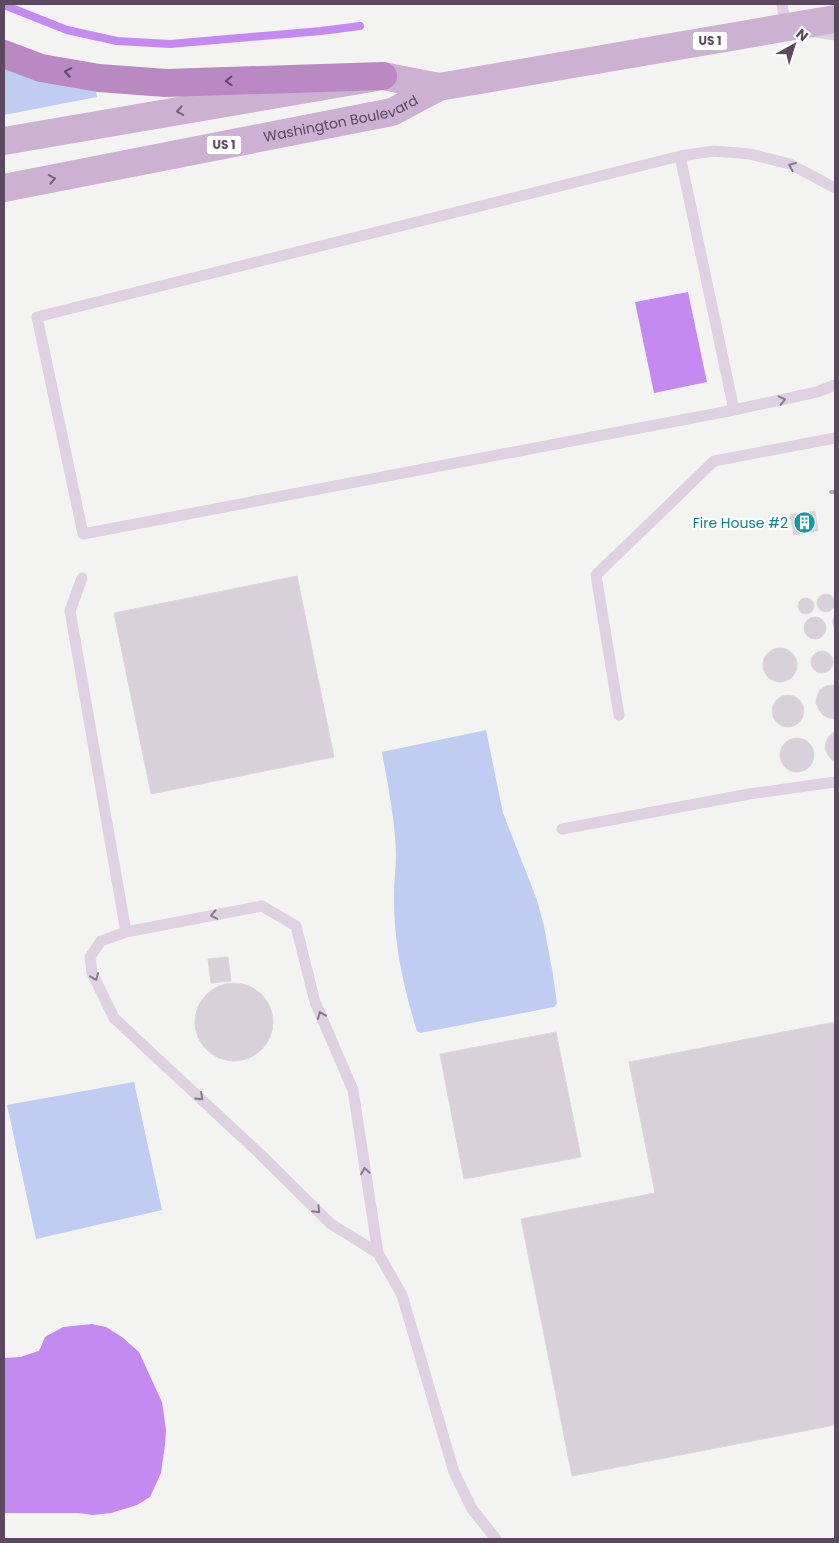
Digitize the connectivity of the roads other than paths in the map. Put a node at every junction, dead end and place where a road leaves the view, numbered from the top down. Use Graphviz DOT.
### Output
graph roads {
  1 [pos="784,16"];
  2 [pos="835,19"];
  3 [pos="835,35"];
  4 [pos="4,54"];
  5 [pos="383,76"];
  6 [pos="439,87"];
  7 [pos="4,140"];
  8 [pos="680,156"];
  9 [pos="4,188"];
  10 [pos="835,188"];
  11 [pos="835,385"];
  12 [pos="734,410"];
  13 [pos="835,438"];
  14 [pos="82,578"];
  15 [pos="619,715"];
  16 [pos="835,782"];
  17 [pos="562,829"];
  18 [pos="126,932"];
  19 [pos="378,1253"];
  20 [pos="496,1539"];
  1 -- 2 [label="main road, Washington Boulevard / US 1"];
  1 -- 3 [label="lane"];
  1 -- 6 [label="main road, Washington Boulevard / US 1"];
  5 -- 4 [label="highway, one-way"];
  5 -- 6 [label="main road, Washington Boulevard / US 1"];
  5 -- 7 [label="main road, Washington Boulevard / US 1, one-way"];
  9 -- 6 [label="main road, Washington Boulevard / US 1, one-way"];
  10 -- 8 [label="lane, one-way"];
  8 -- 12 [label="lane"];
  8 -- 12 [label="lane"];
  12 -- 11 [label="lane, one-way"];
  13 -- 15 [label="lane"];
  14 -- 18 [label="lane"];
  16 -- 17 [label="lane"];
  18 -- 19 [label="lane, one-way"];
  19 -- 18 [label="lane, one-way"];
  19 -- 20 [label="lane"];
}
